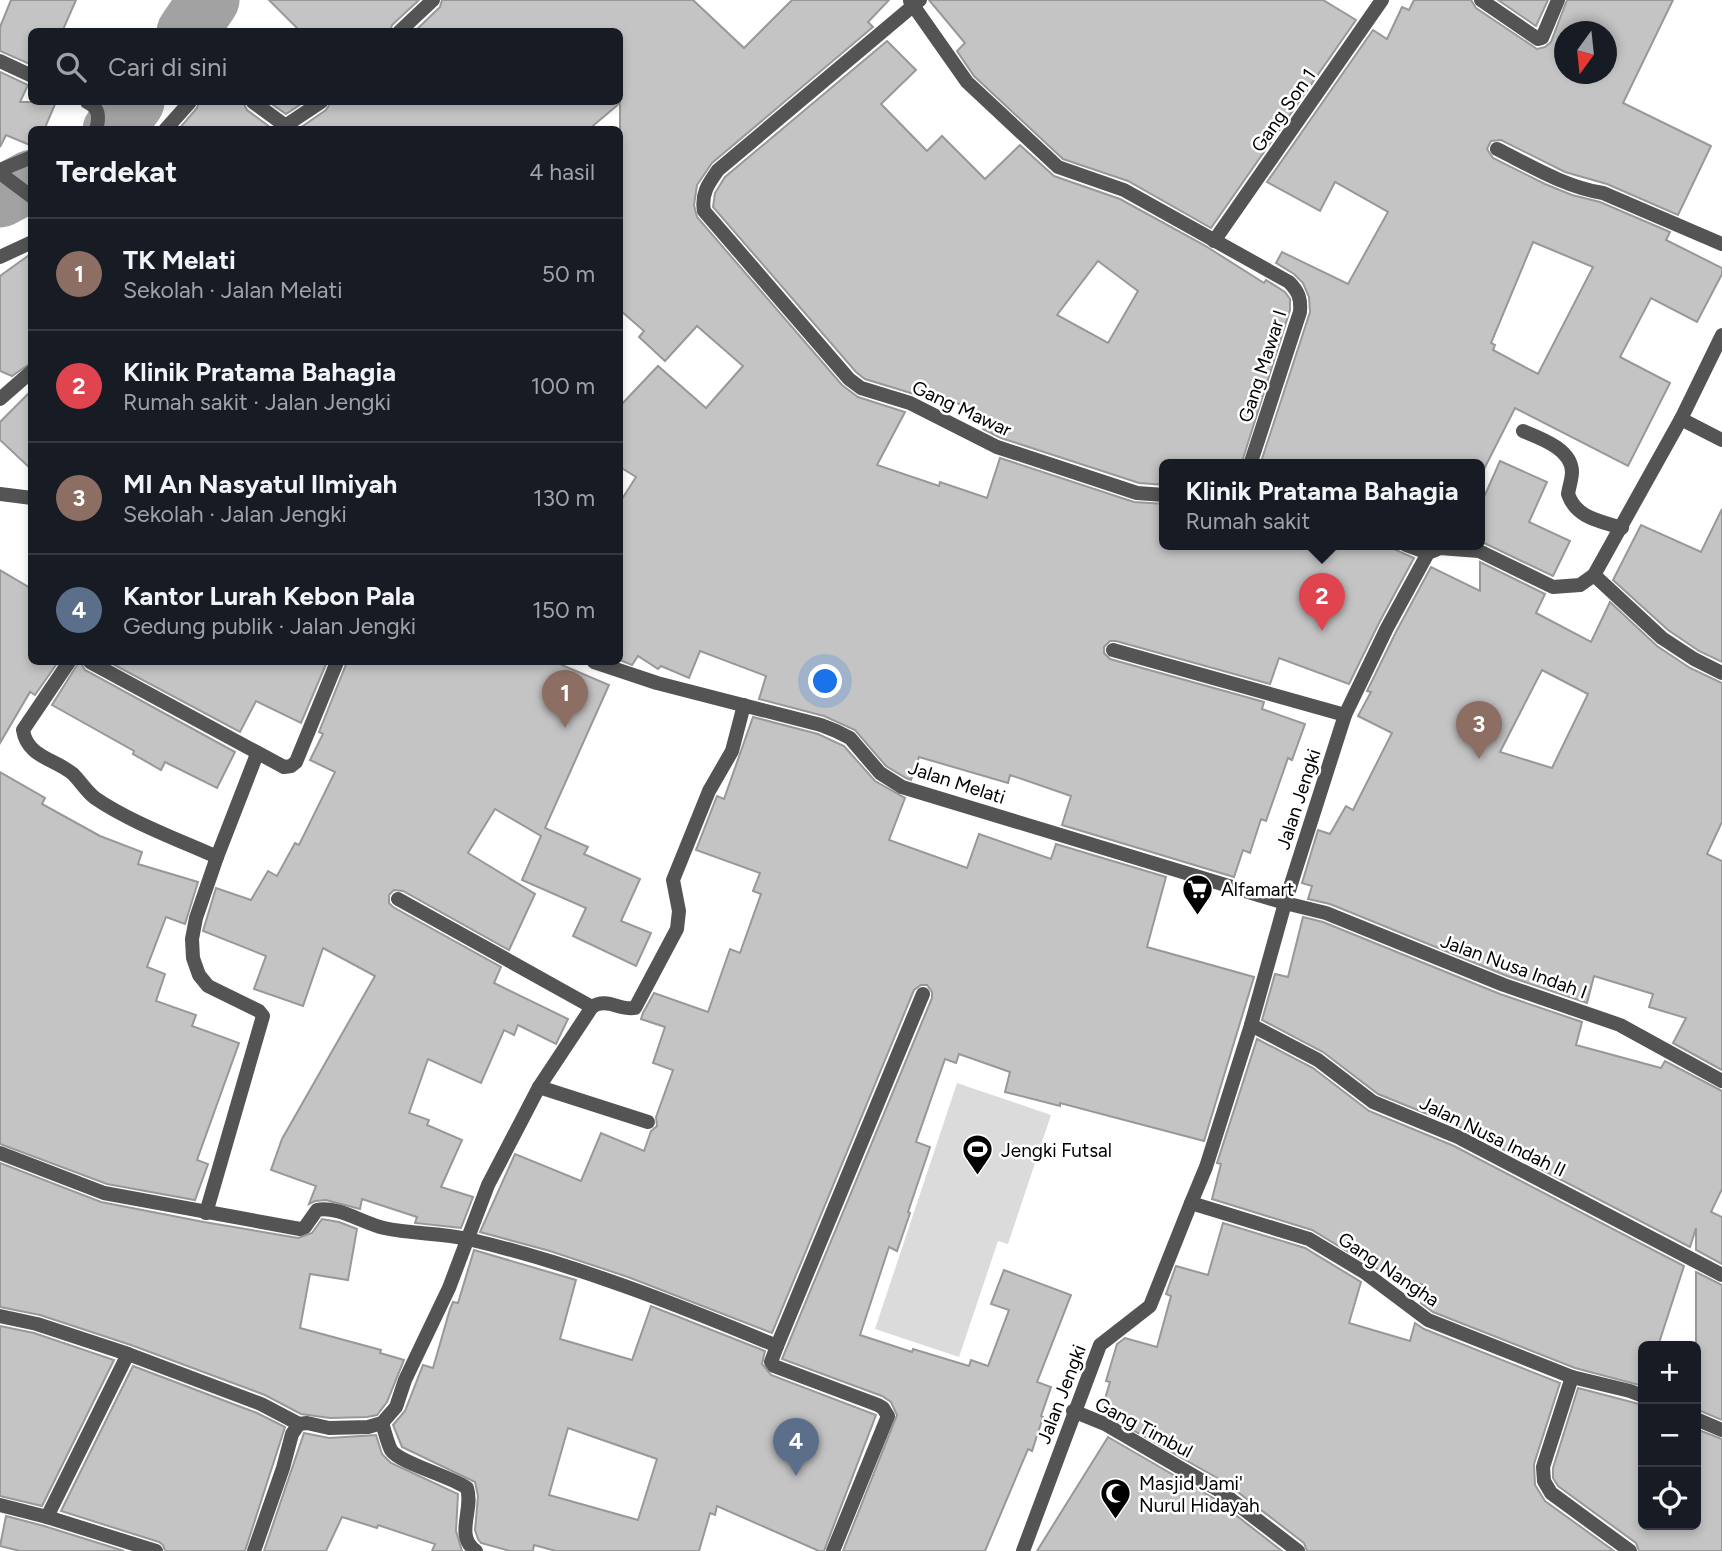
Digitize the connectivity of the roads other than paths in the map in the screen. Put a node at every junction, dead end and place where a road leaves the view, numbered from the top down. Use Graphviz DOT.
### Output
graph roads {
  1 [pos="433,0"];
  2 [pos="1382,0"];
  3 [pos="1480,0"];
  4 [pos="1558,0"];
  5 [pos="914,2"];
  6 [pos="403,28"];
  7 [pos="0,61"];
  8 [pos="28,74"];
  9 [pos="92,105"];
  10 [pos="187,105"];
  11 [pos="257,105"];
  12 [pos="316,105"];
  13 [pos="97,126"];
  14 [pos="169,126"];
  15 [pos="1497,149"];
  16 [pos="28,159"];
  17 [pos="1,173"];
  18 [pos="28,194"];
  19 [pos="1214,241"];
  20 [pos="28,244"];
  21 [pos="1722,244"];
  22 [pos="0,257"];
  23 [pos="1722,335"];
  24 [pos="28,374"];
  25 [pos="0,399"];
  26 [pos="1681,419"];
  27 [pos="1522,431"];
  28 [pos="1722,440"];
  29 [pos="1252,459"];
  30 [pos="0,494"];
  31 [pos="1159,495"];
  32 [pos="28,498"];
  33 [pos="1622,528"];
  34 [pos="1434,550"];
  35 [pos="1457,550"];
  36 [pos="1594,575"];
  37 [pos="1113,650"];
  38 [pos="67,665"];
  39 [pos="95,665"];
  40 [pos="336,665"];
  41 [pos="603,665"];
  42 [pos="1722,673"];
  43 [pos="744,705"];
  44 [pos="1345,715"];
  45 [pos="257,754"];
  46 [pos="217,857"];
  47 [pos="398,899"];
  48 [pos="1285,903"];
  49 [pos="923,994"];
  50 [pos="592,1007"];
  51 [pos="1251,1025"];
  52 [pos="1722,1081"];
  53 [pos="539,1087"];
  54 [pos="648,1122"];
  55 [pos="0,1153"];
  56 [pos="1191,1203"];
  57 [pos="206,1213"];
  58 [pos="466,1239"];
  59 [pos="1722,1275"];
  60 [pos="0,1315"];
  61 [pos="777,1346"];
  62 [pos="128,1354"];
  63 [pos="1572,1377"];
  64 [pos="1638,1394"];
  65 [pos="1073,1412"];
  66 [pos="1701,1421"];
  67 [pos="382,1423"];
  68 [pos="299,1424"];
  69 [pos="1722,1430"];
  70 [pos="0,1505"];
  71 [pos="47,1517"];
  72 [pos="156,1551"];
  73 [pos="254,1551"];
  74 [pos="476,1551"];
  75 [pos="833,1551"];
  76 [pos="1023,1551"];
  77 [pos="1298,1551"];
  78 [pos="1630,1551"];
  1 -- 6 [label="street"];
  2 -- 19 [label="street, Gang Son 1"];
  3 -- 4 [label="street"];
  5 -- 19 [label="street"];
  5 -- 31 [label="street, Gang Mawar"];
  7 -- 8 [label="street"];
  9 -- 13 [label="street"];
  10 -- 14 [label="street"];
  11 -- 12 [label="street"];
  15 -- 21 [label="street"];
  16 -- 17 [label="street"];
  17 -- 18 [label="street"];
  19 -- 29 [label="street, Gang Mawar I"];
  20 -- 22 [label="street"];
  23 -- 26 [label="street"];
  24 -- 25 [label="street"];
  26 -- 28 [label="street"];
  26 -- 33 [label="street"];
  27 -- 33 [label="street"];
  30 -- 32 [label="street"];
  33 -- 36 [label="street"];
  34 -- 44 [label="street, Jalan Jengki"];
  35 -- 36 [label="street"];
  36 -- 42 [label="street"];
  37 -- 44 [label="street"];
  38 -- 46 [label="street"];
  39 -- 45 [label="street"];
  40 -- 45 [label="street"];
  41 -- 43 [label="street, Jalan Melati"];
  43 -- 48 [label="street, Jalan Melati"];
  43 -- 50 [label="street"];
  44 -- 48 [label="street, Jalan Jengki"];
  45 -- 46 [label="street"];
  46 -- 57 [label="street"];
  47 -- 50 [label="street"];
  48 -- 51 [label="street, Jalan Jengki"];
  48 -- 52 [label="street, Jalan Nusa Indah I"];
  49 -- 61 [label="street"];
  50 -- 53 [label="street"];
  51 -- 56 [label="street, Jalan Jengki"];
  51 -- 59 [label="street, Jalan Nusa Indah II"];
  53 -- 54 [label="street"];
  53 -- 58 [label="street"];
  55 -- 57 [label="street"];
  56 -- 63 [label="street, Gang Nangha"];
  56 -- 65 [label="street, Jalan Jengki"];
  57 -- 58 [label="street"];
  58 -- 61 [label="street"];
  58 -- 67 [label="street"];
  60 -- 62 [label="street"];
  61 -- 75 [label="street"];
  62 -- 68 [label="street"];
  62 -- 71 [label="street"];
  63 -- 64 [label="street, Gang Nangha"];
  63 -- 78 [label="street"];
  65 -- 76 [label="street, Jalan Jengki"];
  65 -- 77 [label="street, Gang Timbul"];
  66 -- 69 [label="street"];
  67 -- 68 [label="street"];
  67 -- 74 [label="street"];
  68 -- 73 [label="street"];
  70 -- 71 [label="street"];
  71 -- 72 [label="street"];
}
